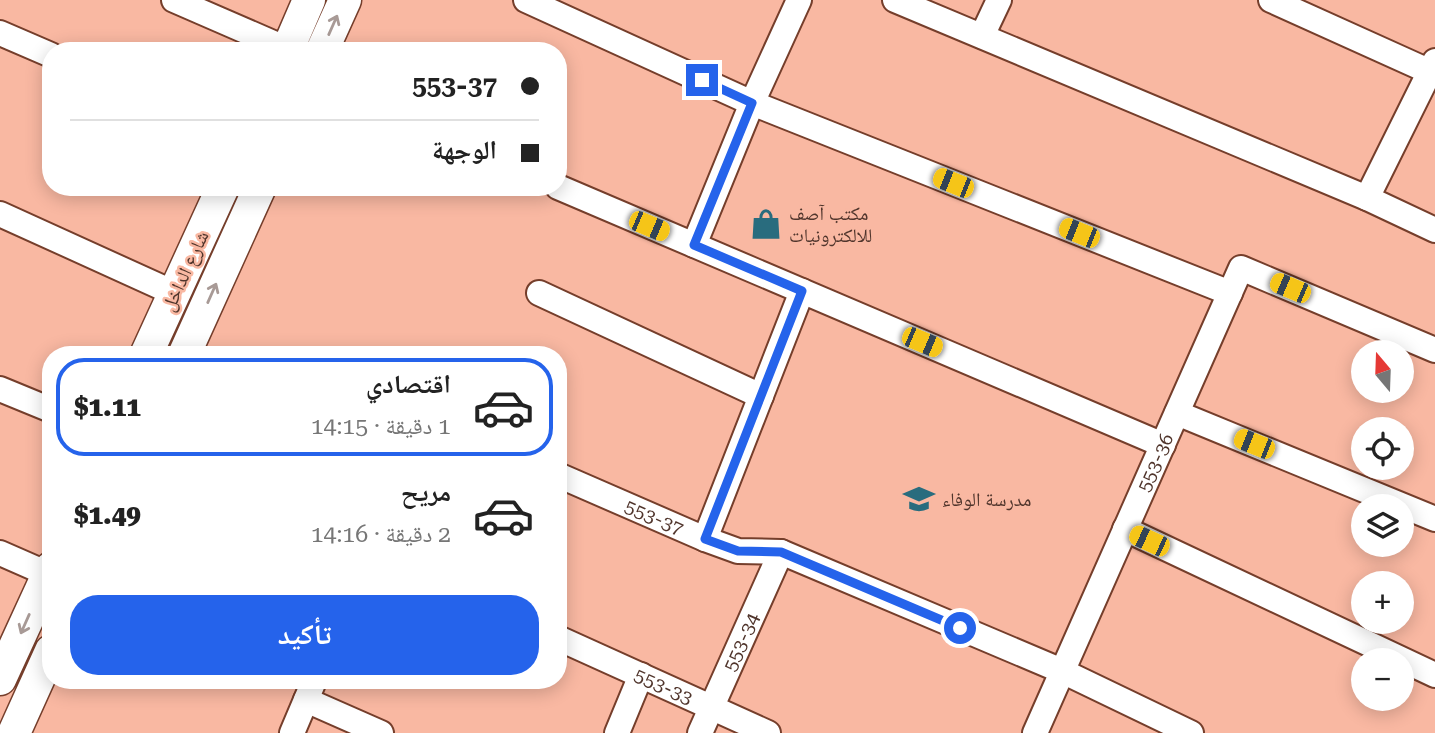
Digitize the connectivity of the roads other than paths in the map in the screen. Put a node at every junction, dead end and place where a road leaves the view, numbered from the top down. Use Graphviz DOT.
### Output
graph roads {
  1 [pos="174,0"];
  2 [pos="309,0"];
  3 [pos="345,0"];
  4 [pos="526,0"];
  5 [pos="799,0"];
  6 [pos="897,0"];
  7 [pos="999,0"];
  8 [pos="1271,0"];
  9 [pos="0,33"];
  10 [pos="982,36"];
  11 [pos="269,42"];
  12 [pos="291,42"];
  13 [pos="326,42"];
  14 [pos="42,51"];
  15 [pos="1433,69"];
  16 [pos="752,103"];
  17 [pos="567,191"];
  18 [pos="219,196"];
  19 [pos="256,196"];
  20 [pos="1367,198"];
  21 [pos="0,214"];
  22 [pos="1435,230"];
  23 [pos="694,245"];
  24 [pos="802,291"];
  25 [pos="174,293"];
  26 [pos="539,293"];
  27 [pos="1230,293"];
  28 [pos="150,346"];
  29 [pos="188,346"];
  30 [pos="1435,351"];
  31 [pos="0,389"];
  32 [pos="761,396"];
  33 [pos="42,406"];
  34 [pos="1177,413"];
  35 [pos="1163,445"];
  36 [pos="567,479"];
  37 [pos="1435,519"];
  38 [pos="1125,529"];
  39 [pos="705,539"];
  40 [pos="781,552"];
  41 [pos="0,553"];
  42 [pos="42,568"];
  43 [pos="42,587"];
  44 [pos="567,642"];
  45 [pos="42,671"];
  46 [pos="1062,671"];
  47 [pos="641,675"];
  48 [pos="1435,675"];
  49 [pos="0,680"];
  50 [pos="310,691"];
  51 [pos="712,707"];
  52 [pos="14,733"];
  53 [pos="292,733"];
  54 [pos="381,733"];
  55 [pos="617,733"];
  56 [pos="700,733"];
  57 [pos="768,733"];
  58 [pos="1035,733"];
  59 [pos="1191,733"];
  1 -- 11 [label="street"];
  2 -- 12 [label="main road"];
  13 -- 3 [label="main road, one-way"];
  4 -- 16 [label="street"];
  5 -- 16 [label="street"];
  6 -- 10 [label="street"];
  7 -- 10 [label="street"];
  8 -- 15 [label="street"];
  9 -- 14 [label="street"];
  10 -- 20 [label="street"];
  15 -- 20 [label="street"];
  16 -- 23 [label="street"];
  16 -- 27 [label="street"];
  17 -- 23 [label="street"];
  18 -- 25 [label="main road, شارع الداخل"];
  29 -- 19 [label="main road, شارع الداخل, one-way"];
  20 -- 22 [label="street"];
  21 -- 25 [label="street"];
  23 -- 24 [label="street"];
  24 -- 32 [label="street"];
  24 -- 35 [label="street"];
  25 -- 28 [label="main road, شارع الداخل"];
  26 -- 32 [label="street"];
  27 -- 30 [label="street, 553-36"];
  27 -- 34 [label="street, 553-36"];
  31 -- 33 [label="street"];
  32 -- 39 [label="street"];
  34 -- 35 [label="street, 553-36"];
  34 -- 37 [label="street"];
  35 -- 38 [label="street, 553-36"];
  36 -- 39 [label="street, 553-37"];
  38 -- 46 [label="street, 553-36"];
  38 -- 48 [label="street"];
  39 -- 40 [label="street, 553-37"];
  40 -- 46 [label="street, 553-37"];
  40 -- 51 [label="street, 553-34"];
  41 -- 42 [label="street"];
  43 -- 49 [label="main road, one-way"];
  44 -- 47 [label="street, 553-33"];
  45 -- 52 [label="main road"];
  46 -- 58 [label="street, 553-36"];
  46 -- 59 [label="street, 553-37"];
  47 -- 51 [label="street, 553-33"];
  47 -- 55 [label="street"];
  50 -- 53 [label="street"];
  50 -- 54 [label="street"];
  51 -- 56 [label="street, 553-34"];
  51 -- 57 [label="street, 553-33"];
}
